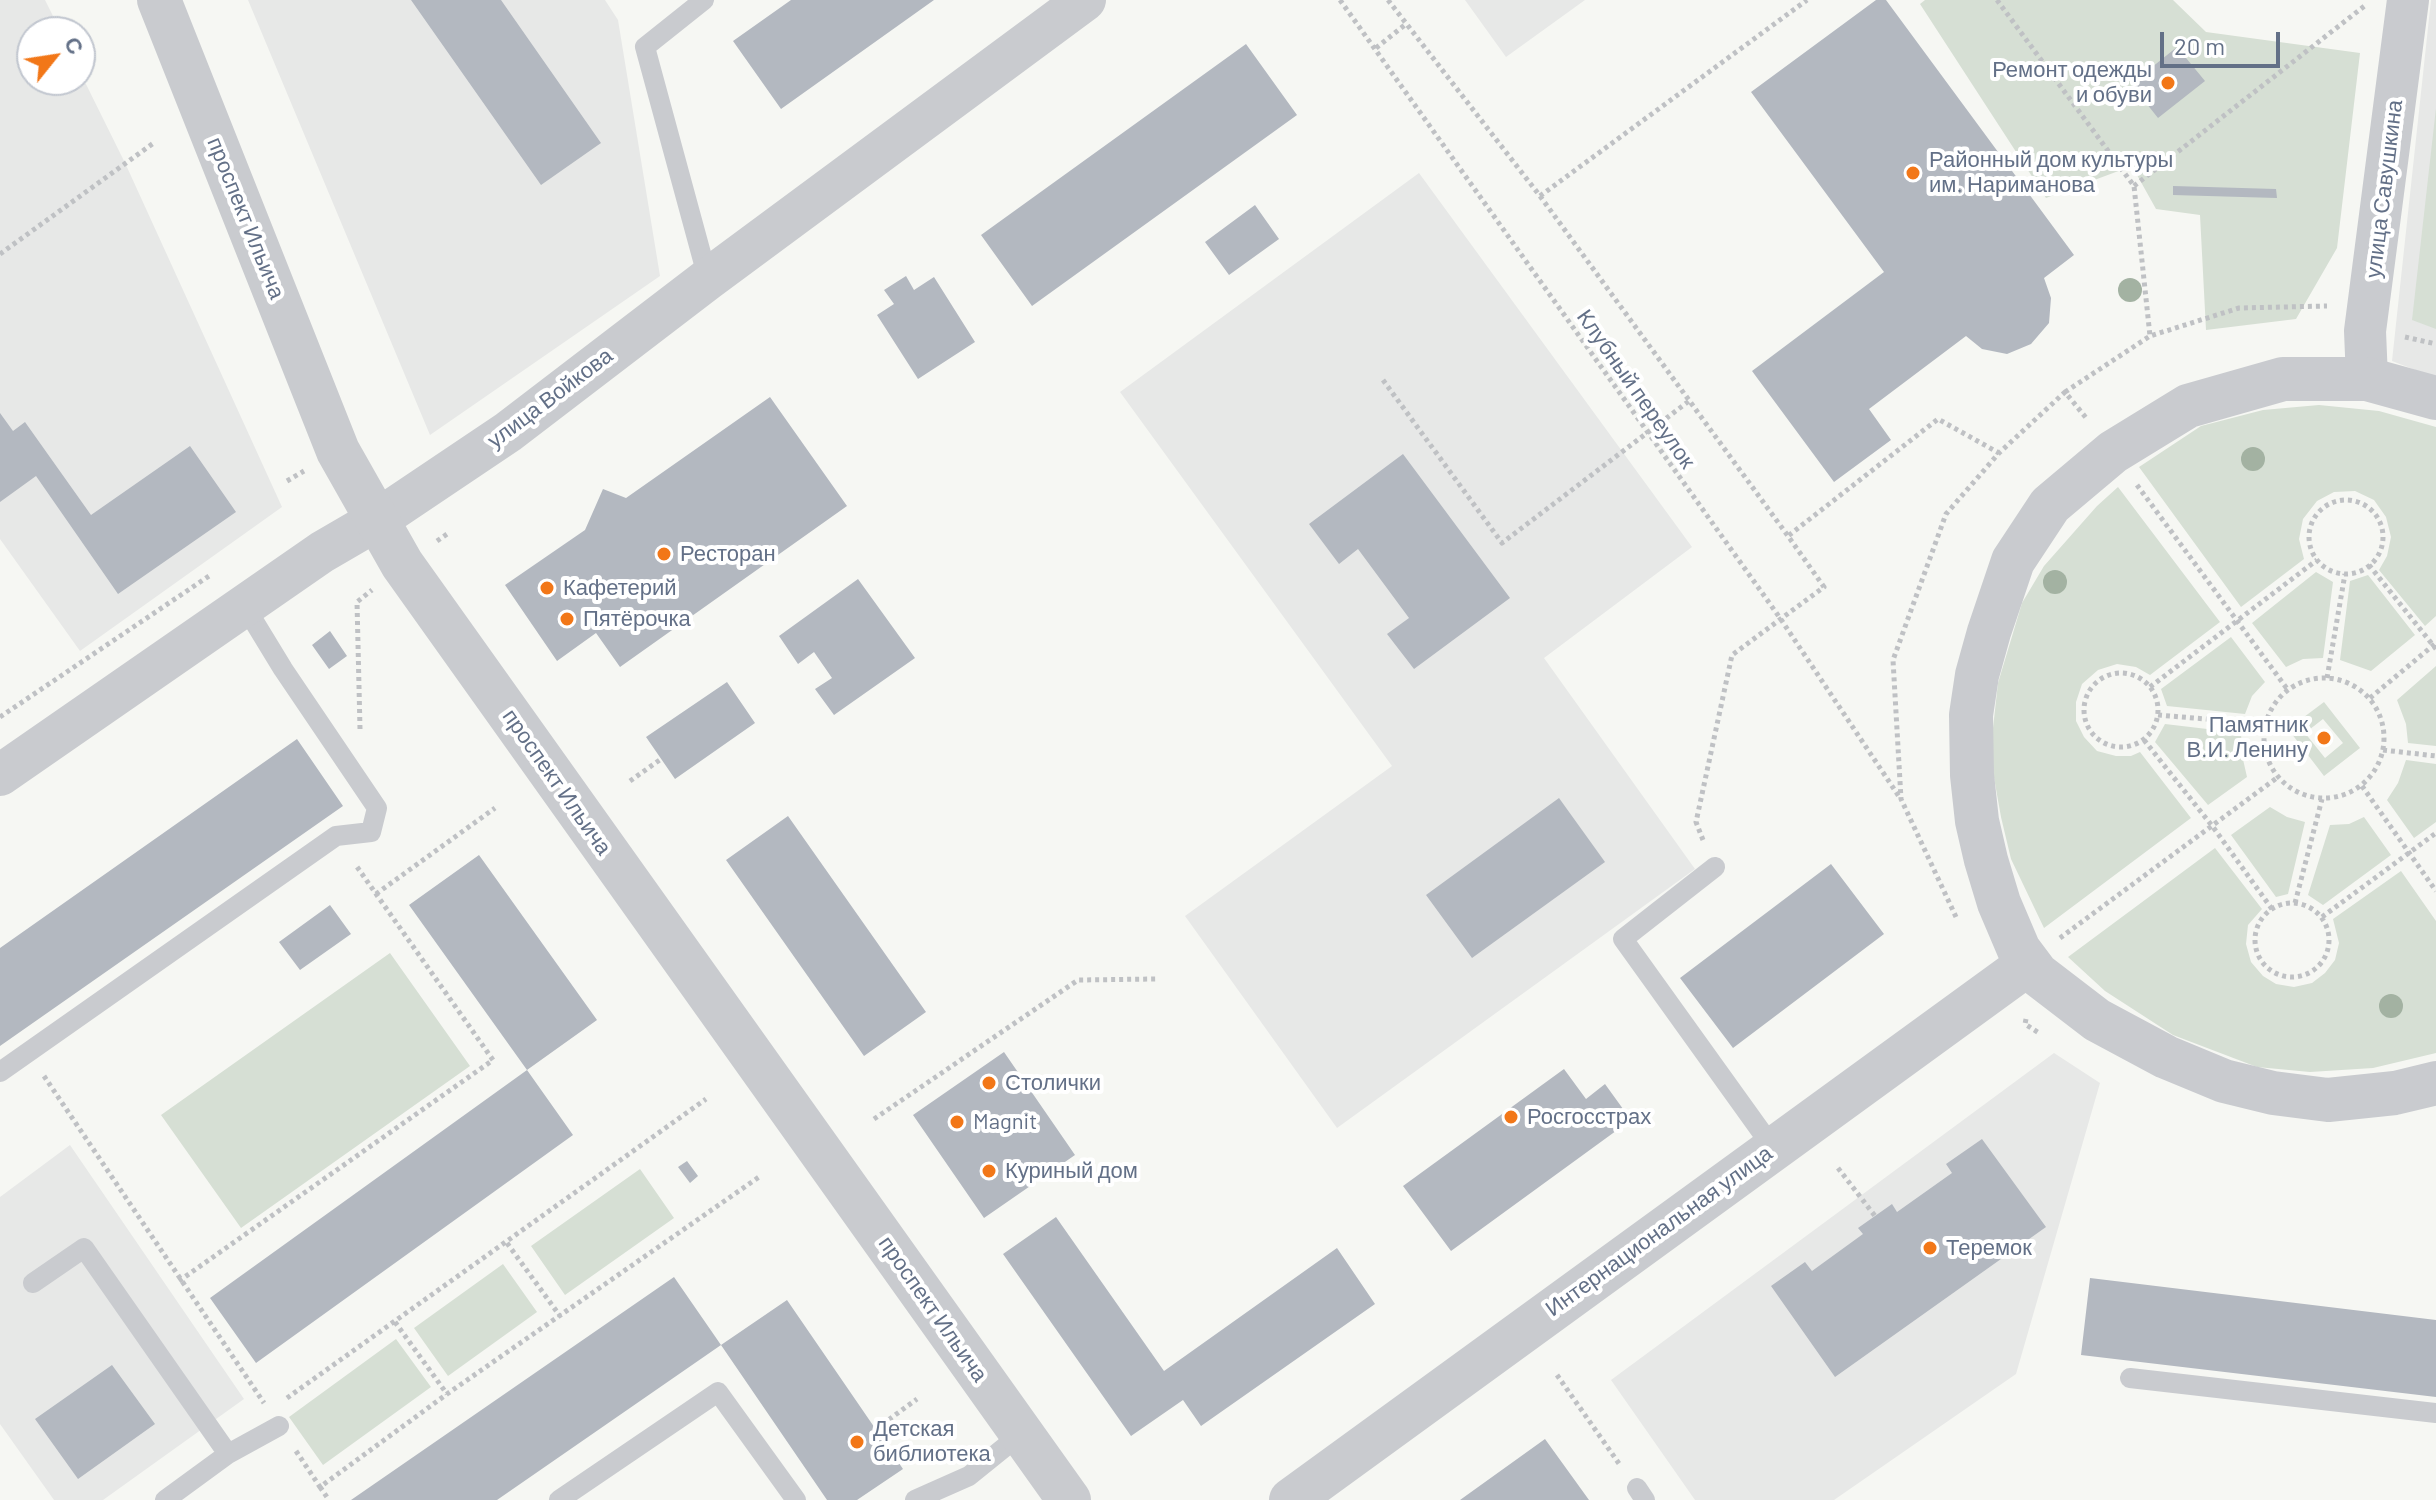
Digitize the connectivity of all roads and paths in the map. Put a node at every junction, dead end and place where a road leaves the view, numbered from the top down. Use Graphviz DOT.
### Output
graph roads {
  1 [pos="159,0"];
  2 [pos="704,0"];
  3 [pos="1085,0"];
  4 [pos="1340,0"];
  5 [pos="1388,0"];
  6 [pos="1807,0"];
  7 [pos="1997,0"];
  8 [pos="2372,0"];
  9 [pos="2408,0"];
  10 [pos="1406,24"];
  11 [pos="1376,48"];
  12 [pos="155,142"];
  13 [pos="2134,186"];
  14 [pos="1540,196"];
  15 [pos="0,254"];
  16 [pos="708,279"];
  17 [pos="2365,331"];
  18 [pos="2150,336"];
  19 [pos="2436,344"];
  20 [pos="2367,379"];
  21 [pos="1383,380"];
  22 [pos="2065,392"];
  23 [pos="2436,398"];
  24 [pos="1689,401"];
  25 [pos="1647,432"];
  26 [pos="1999,453"];
  27 [pos="377,520"];
  28 [pos="1788,536"];
  29 [pos="2317,560"];
  30 [pos="2369,565"];
  31 [pos="2345,574"];
  32 [pos="210,575"];
  33 [pos="357,602"];
  34 [pos="244,605"];
  35 [pos="1780,618"];
  36 [pos="2435,646"];
  37 [pos="2327,678"];
  38 [pos="2150,687"];
  39 [pos="2370,698"];
  40 [pos="2158,715"];
  41 [pos="0,717"];
  42 [pos="2265,724"];
  43 [pos="2144,740"];
  44 [pos="2383,750"];
  45 [pos="2436,756"];
  46 [pos="661,759"];
  47 [pos="0,775"];
  48 [pos="2278,777"];
  49 [pos="630,781"];
  50 [pos="361,783"];
  51 [pos="2362,786"];
  52 [pos="1901,799"];
  53 [pos="2322,799"];
  54 [pos="495,808"];
  55 [pos="2213,827"];
  56 [pos="2436,833"];
  57 [pos="336,836"];
  58 [pos="2409,853"];
  59 [pos="1715,867"];
  60 [pos="2436,891"];
  61 [pos="376,894"];
  62 [pos="2295,903"];
  63 [pos="2272,909"];
  64 [pos="2322,917"];
  65 [pos="2032,969"];
  66 [pos="1156,979"];
  67 [pos="2052,1040"];
  68 [pos="28,1052"];
  69 [pos="0,1072"];
  70 [pos="2436,1083"];
  71 [pos="706,1099"];
  72 [pos="874,1119"];
  73 [pos="1773,1148"];
  74 [pos="1838,1168"];
  75 [pos="759,1177"];
  76 [pos="1875,1216"];
  77 [pos="507,1243"];
  78 [pos="179,1281"];
  79 [pos="33,1283"];
  80 [pos="560,1316"];
  81 [pos="395,1322"];
  82 [pos="1557,1375"];
  83 [pos="2130,1378"];
  84 [pos="447,1394"];
  85 [pos="917,1399"];
  86 [pos="2436,1413"];
  87 [pos="274,1418"];
  88 [pos="876,1429"];
  89 [pos="1021,1434"];
  90 [pos="228,1454"];
  91 [pos="320,1487"];
  92 [pos="1641,1494"];
  93 [pos="165,1500"];
  94 [pos="329,1500"];
  95 [pos="559,1500"];
  96 [pos="796,1500"];
  97 [pos="915,1500"];
  98 [pos="1069,1500"];
  99 [pos="1291,1500"];
  1 -- 27 [label="street, проспект Ильича"];
  2 -- 16 [label="lane"];
  3 -- 16 [label="street, улица Войкова"];
  4 -- 11 [label="path, Клубный переулок"];
  5 -- 10 [label="path"];
  6 -- 14 [label="path"];
  7 -- 13 [label="path"];
  8 -- 13 [label="path"];
  9 -- 17 [label="street, улица Савушкина"];
  10 -- 11 [label="path"];
  10 -- 14 [label="path"];
  11 -- 25 [label="path, Клубный переулок"];
  12 -- 15 [label="path"];
  13 -- 18 [label="path"];
  14 -- 24 [label="path"];
  16 -- 27 [label="street, улица Войкова"];
  17 -- 18 [label="path"];
  17 -- 19 [label="path"];
  17 -- 20 [label="street, улица Савушкина"];
  18 -- 22 [label="path"];
  20 -- 23 [label="street"];
  20 -- 65 [label="street"];
  21 -- 25 [label="path"];
  24 -- 25 [label="path"];
  24 -- 28 [label="path"];
  25 -- 35 [label="path, Клубный переулок"];
  26 -- 28 [label="path"];
  27 -- 34 [label="street, улица Войкова"];
  27 -- 89 [label="street, проспект Ильича"];
  28 -- 35 [label="path"];
  29 -- 30 [label="path"];
  29 -- 31 [label="path"];
  29 -- 38 [label="path"];
  30 -- 31 [label="path"];
  30 -- 36 [label="path"];
  31 -- 37 [label="path"];
  32 -- 41 [label="path"];
  33 -- 50 [label="path"];
  34 -- 47 [label="street, улица Войкова"];
  34 -- 50 [label="lane"];
  35 -- 52 [label="path, Клубный переулок"];
  35 -- 59 [label="path"];
  36 -- 39 [label="path"];
  37 -- 39 [label="path"];
  37 -- 42 [label="path"];
  38 -- 40 [label="path"];
  38 -- 43 [label="path"];
  39 -- 44 [label="path"];
  40 -- 42 [label="path"];
  40 -- 43 [label="path"];
  42 -- 48 [label="path"];
  43 -- 55 [label="path"];
  44 -- 45 [label="path"];
  44 -- 51 [label="path"];
  46 -- 49 [label="path"];
  48 -- 53 [label="path"];
  48 -- 55 [label="path"];
  50 -- 57 [label="lane"];
  51 -- 53 [label="path"];
  51 -- 58 [label="path"];
  53 -- 62 [label="path"];
  54 -- 61 [label="path"];
  55 -- 63 [label="path"];
  55 -- 65 [label="path"];
  56 -- 58 [label="path"];
  57 -- 61 [label="path"];
  57 -- 68 [label="lane"];
  58 -- 60 [label="path"];
  58 -- 64 [label="path"];
  59 -- 73 [label="lane"];
  61 -- 78 [label="path"];
  62 -- 63 [label="path"];
  62 -- 64 [label="path"];
  63 -- 64 [label="path"];
  65 -- 67 [label="path"];
  65 -- 70 [label="street"];
  65 -- 73 [label="street, Интернациональная улица"];
  66 -- 72 [label="path"];
  68 -- 69 [label="lane"];
  68 -- 78 [label="path"];
  71 -- 77 [label="path"];
  73 -- 99 [label="street, Интернациональная улица"];
  74 -- 76 [label="path"];
  75 -- 80 [label="path"];
  77 -- 80 [label="path"];
  77 -- 81 [label="path"];
  78 -- 87 [label="path"];
  79 -- 90 [label="lane"];
  80 -- 84 [label="path"];
  81 -- 84 [label="path"];
  81 -- 87 [label="path"];
  82 -- 92 [label="path"];
  83 -- 86 [label="lane"];
  84 -- 91 [label="path"];
  85 -- 88 [label="path"];
  87 -- 90 [label="lane"];
  87 -- 91 [label="path"];
  89 -- 97 [label="lane"];
  89 -- 98 [label="street, проспект Ильича"];
  90 -- 93 [label="lane"];
  91 -- 94 [label="path"];
  95 -- 96 [label="lane"];
}
